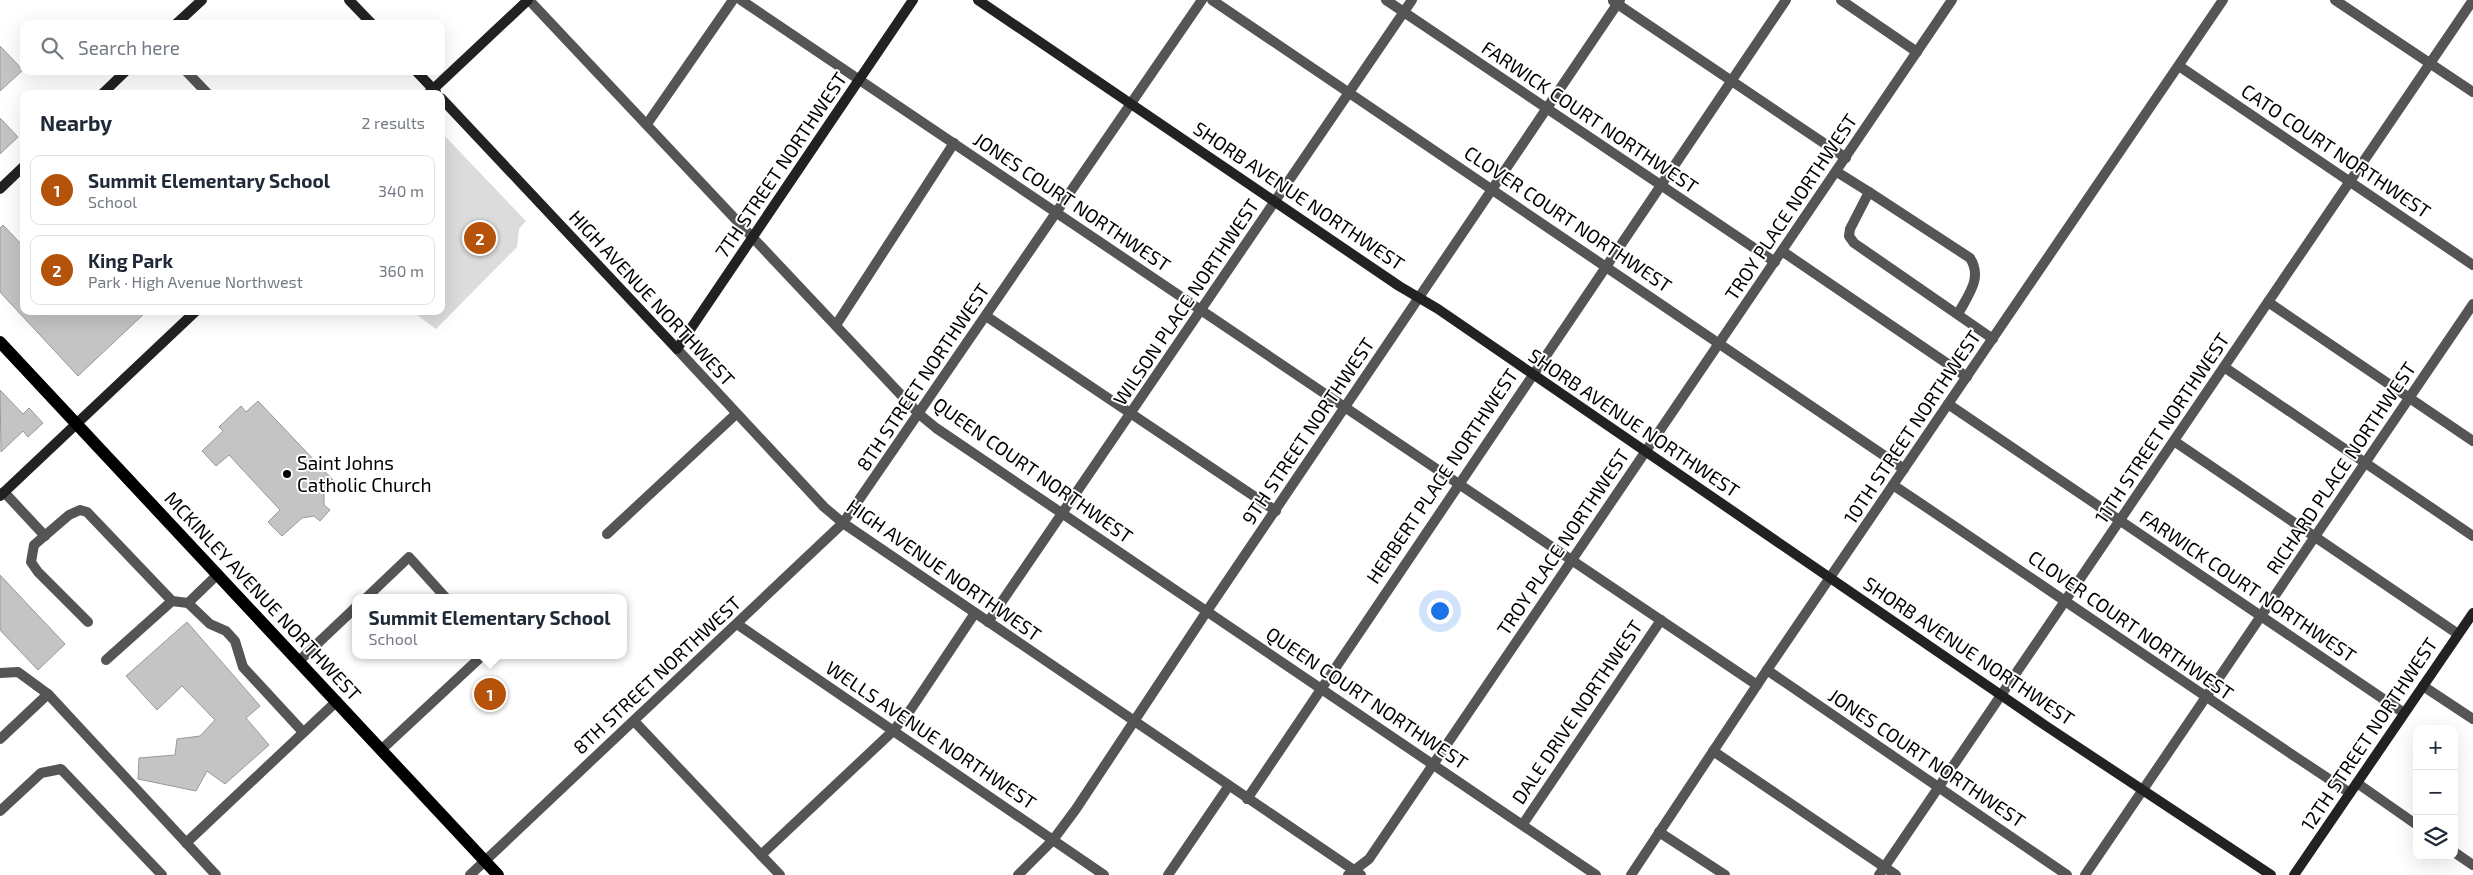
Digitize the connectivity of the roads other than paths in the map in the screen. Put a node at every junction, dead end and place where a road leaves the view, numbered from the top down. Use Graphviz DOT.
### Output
graph roads {
  1 [pos="202,0"];
  2 [pos="350,0"];
  3 [pos="528,0"];
  4 [pos="733,0"];
  5 [pos="741,0"];
  6 [pos="913,0"];
  7 [pos="978,0"];
  8 [pos="1202,0"];
  9 [pos="1212,0"];
  10 [pos="1386,0"];
  11 [pos="1412,0"];
  12 [pos="1786,0"];
  13 [pos="1841,0"];
  14 [pos="1952,0"];
  15 [pos="2223,0"];
  16 [pos="2335,0"];
  17 [pos="2473,0"];
  18 [pos="1617,1"];
  19 [pos="1404,12"];
  20 [pos="180,20"];
  21 [pos="368,20"];
  22 [pos="1918,52"];
  23 [pos="2430,62"];
  24 [pos="2179,66"];
  25 [pos="122,75"];
  26 [pos="190,75"];
  27 [pos="419,75"];
  28 [pos="860,79"];
  29 [pos="1732,80"];
  30 [pos="106,90"];
  31 [pos="204,90"];
  32 [pos="431,90"];
  33 [pos="435,90"];
  34 [pos="1350,92"];
  35 [pos="2473,92"];
  36 [pos="445,102"];
  37 [pos="1131,104"];
  38 [pos="1546,109"];
  39 [pos="648,124"];
  40 [pos="954,143"];
  41 [pos="1846,158"];
  42 [pos="20,170"];
  43 [pos="1837,172"];
  44 [pos="2349,182"];
  45 [pos="1660,185"];
  46 [pos="0,189"];
  47 [pos="1492,189"];
  48 [pos="1869,192"];
  49 [pos="1276,202"];
  50 [pos="1057,212"];
  51 [pos="753,237"];
  52 [pos="1782,251"];
  53 [pos="1775,262"];
  54 [pos="2473,265"];
  55 [pos="1606,266"];
  56 [pos="1420,298"];
  57 [pos="2268,302"];
  58 [pos="2473,304"];
  59 [pos="1200,310"];
  60 [pos="1958,314"];
  61 [pos="192,315"];
  62 [pos="986,316"];
  63 [pos="836,325"];
  64 [pos="1993,339"];
  65 [pos="0,342"];
  66 [pos="1719,344"];
  67 [pos="677,349"];
  68 [pos="2224,367"];
  69 [pos="1533,374"];
  70 [pos="1967,377"];
  71 [pos="2409,398"];
  72 [pos="1948,404"];
  73 [pos="1346,408"];
  74 [pos="1131,413"];
  75 [pos="736,414"];
  76 [pos="919,414"];
  77 [pos="76,424"];
  78 [pos="2174,441"];
  79 [pos="2473,441"];
  80 [pos="1646,452"];
  81 [pos="2366,462"];
  82 [pos="1904,469"];
  83 [pos="1458,484"];
  84 [pos="1893,485"];
  85 [pos="2,494"];
  86 [pos="1276,511"];
  87 [pos="1063,514"];
  88 [pos="2120,520"];
  89 [pos="842,524"];
  90 [pos="607,534"];
  91 [pos="45,536"];
  92 [pos="2473,536"];
  93 [pos="2315,538"];
  94 [pos="1572,560"];
  95 [pos="217,575"];
  96 [pos="1830,578"];
  97 [pos="370,594"];
  98 [pos="442,594"];
  99 [pos="172,600"];
  100 [pos="2066,600"];
  101 [pos="188,603"];
  102 [pos="352,611"];
  103 [pos="1207,611"];
  104 [pos="2473,612"];
  105 [pos="975,614"];
  106 [pos="2261,618"];
  107 [pos="1660,620"];
  108 [pos="88,622"];
  109 [pos="988,622"];
  110 [pos="737,624"];
  111 [pos="2458,634"];
  112 [pos="479,659"];
  113 [pos="106,660"];
  114 [pos="299,661"];
  115 [pos="1767,670"];
  116 [pos="0,673"];
  117 [pos="1757,685"];
  118 [pos="2423,686"];
  119 [pos="1321,688"];
  120 [pos="48,694"];
  121 [pos="2002,695"];
  122 [pos="2207,699"];
  123 [pos="336,701"];
  124 [pos="2404,713"];
  125 [pos="2473,719"];
  126 [pos="634,721"];
  127 [pos="1133,722"];
  128 [pos="893,731"];
  129 [pos="303,732"];
  130 [pos="0,739"];
  131 [pos="382,749"];
  132 [pos="1713,751"];
  133 [pos="1433,765"];
  134 [pos="2357,783"];
  135 [pos="1228,787"];
  136 [pos="1939,787"];
  137 [pos="2143,790"];
  138 [pos="2350,793"];
  139 [pos="1247,799"];
  140 [pos="0,811"];
  141 [pos="2413,822"];
  142 [pos="1524,824"];
  143 [pos="1659,832"];
  144 [pos="1053,840"];
  145 [pos="186,843"];
  146 [pos="761,855"];
  147 [pos="2458,855"];
  148 [pos="485,861"];
  149 [pos="2473,865"];
  150 [pos="1882,871"];
  151 [pos="1354,874"];
  152 [pos="162,875"];
  153 [pos="216,875"];
  154 [pos="470,875"];
  155 [pos="498,875"];
  156 [pos="780,875"];
  157 [pos="1018,875"];
  158 [pos="1104,875"];
  159 [pos="1168,875"];
  160 [pos="1596,875"];
  161 [pos="1631,875"];
  162 [pos="1725,875"];
  163 [pos="1896,875"];
  164 [pos="2067,875"];
  165 [pos="2085,875"];
  166 [pos="2271,875"];
  167 [pos="2294,875"];
  1 -- 20 [label="street"];
  2 -- 21 [label="street"];
  3 -- 33 [label="street"];
  3 -- 39 [label="street, QUEEN COURT NORTHWEST"];
  4 -- 39 [label="street"];
  5 -- 28 [label="street, JONES COURT NORTHWEST"];
  6 -- 28 [label="street, 7TH STREET NORTHWEST"];
  7 -- 37 [label="street, SHORB AVENUE NORTHWEST"];
  8 -- 37 [label="street, 8TH STREET NORTHWEST"];
  9 -- 34 [label="street, CLOVER COURT NORTHWEST"];
  10 -- 19 [label="street, FARWICK COURT NORTHWEST"];
  11 -- 19 [label="street, WILSON PLACE NORTHWEST"];
  12 -- 29 [label="street, HERBERT PLACE NORTHWEST"];
  13 -- 22 [label="street"];
  14 -- 22 [label="street, TROY PLACE NORTHWEST"];
  15 -- 24 [label="street, 10TH STREET NORTHWEST"];
  16 -- 23 [label="street"];
  17 -- 23 [label="street, 11TH STREET NORTHWEST"];
  18 -- 29 [label="street"];
  18 -- 38 [label="street, 9TH STREET NORTHWEST"];
  19 -- 34 [label="street, WILSON PLACE NORTHWEST"];
  19 -- 38 [label="street, FARWICK COURT NORTHWEST"];
  22 -- 41 [label="street, TROY PLACE NORTHWEST"];
  23 -- 35 [label="street"];
  23 -- 44 [label="street, 11TH STREET NORTHWEST"];
  24 -- 44 [label="street, CATO COURT NORTHWEST"];
  24 -- 64 [label="street, 10TH STREET NORTHWEST"];
  25 -- 30 [label="street"];
  26 -- 31 [label="street"];
  27 -- 32 [label="street"];
  28 -- 40 [label="street, JONES COURT NORTHWEST"];
  28 -- 51 [label="street, 7TH STREET NORTHWEST"];
  29 -- 41 [label="street"];
  29 -- 45 [label="street, HERBERT PLACE NORTHWEST"];
  34 -- 47 [label="street, CLOVER COURT NORTHWEST"];
  34 -- 49 [label="street, WILSON PLACE NORTHWEST"];
  36 -- 67 [label="street, HIGH AVENUE NORTHWEST"];
  37 -- 49 [label="street, SHORB AVENUE NORTHWEST"];
  37 -- 50 [label="street, 8TH STREET NORTHWEST"];
  38 -- 45 [label="street, FARWICK COURT NORTHWEST"];
  38 -- 47 [label="street, 9TH STREET NORTHWEST"];
  39 -- 51 [label="street, QUEEN COURT NORTHWEST"];
  40 -- 50 [label="street, JONES COURT NORTHWEST"];
  40 -- 63 [label="street"];
  41 -- 43 [label="street, TROY PLACE NORTHWEST"];
  42 -- 46 [label="street"];
  43 -- 48 [label="street"];
  43 -- 52 [label="street, TROY PLACE NORTHWEST"];
  44 -- 54 [label="street, CATO COURT NORTHWEST"];
  44 -- 57 [label="street, 11TH STREET NORTHWEST"];
  45 -- 53 [label="street, FARWICK COURT NORTHWEST"];
  45 -- 55 [label="street, HERBERT PLACE NORTHWEST"];
  47 -- 55 [label="street, CLOVER COURT NORTHWEST"];
  47 -- 56 [label="street, 9TH STREET NORTHWEST"];
  48 -- 60 [label="street"];
  48 -- 60 [label="street"];
  49 -- 56 [label="street, SHORB AVENUE NORTHWEST"];
  49 -- 59 [label="street, WILSON PLACE NORTHWEST"];
  50 -- 59 [label="street, JONES COURT NORTHWEST"];
  50 -- 62 [label="street, 8TH STREET NORTHWEST"];
  51 -- 63 [label="street, QUEEN COURT NORTHWEST"];
  51 -- 67 [label="street, 7TH STREET NORTHWEST"];
  52 -- 53 [label="street, TROY PLACE NORTHWEST"];
  52 -- 70 [label="street"];
  53 -- 66 [label="street, TROY PLACE NORTHWEST"];
  55 -- 66 [label="street, CLOVER COURT NORTHWEST"];
  55 -- 69 [label="street, HERBERT PLACE NORTHWEST"];
  56 -- 69 [label="street, SHORB AVENUE NORTHWEST"];
  56 -- 73 [label="street, 9TH STREET NORTHWEST"];
  57 -- 68 [label="street, 11TH STREET NORTHWEST"];
  57 -- 71 [label="street"];
  58 -- 71 [label="street, RICHARD PLACE NORTHWEST"];
  59 -- 73 [label="street, JONES COURT NORTHWEST"];
  59 -- 74 [label="street, WILSON PLACE NORTHWEST"];
  60 -- 64 [label="street"];
  61 -- 77 [label="street"];
  62 -- 74 [label="street"];
  62 -- 76 [label="street, 8TH STREET NORTHWEST"];
  63 -- 76 [label="street, QUEEN COURT NORTHWEST"];
  64 -- 70 [label="street, 10TH STREET NORTHWEST"];
  65 -- 77 [label="main road, MCKINLEY AVENUE NORTHWEST"];
  66 -- 80 [label="street, TROY PLACE NORTHWEST"];
  66 -- 82 [label="street, CLOVER COURT NORTHWEST"];
  67 -- 75 [label="street, HIGH AVENUE NORTHWEST"];
  68 -- 78 [label="street, 11TH STREET NORTHWEST"];
  68 -- 81 [label="street"];
  69 -- 80 [label="street, SHORB AVENUE NORTHWEST"];
  69 -- 83 [label="street, HERBERT PLACE NORTHWEST"];
  70 -- 72 [label="street, 10TH STREET NORTHWEST"];
  71 -- 79 [label="street"];
  71 -- 81 [label="street, RICHARD PLACE NORTHWEST"];
  72 -- 82 [label="street, 10TH STREET NORTHWEST"];
  72 -- 88 [label="street, FARWICK COURT NORTHWEST"];
  73 -- 83 [label="street, JONES COURT NORTHWEST"];
  73 -- 86 [label="street, 9TH STREET NORTHWEST"];
  74 -- 86 [label="street"];
  74 -- 87 [label="street, WILSON PLACE NORTHWEST"];
  75 -- 89 [label="street, HIGH AVENUE NORTHWEST"];
  75 -- 90 [label="street"];
  76 -- 87 [label="street, QUEEN COURT NORTHWEST"];
  76 -- 89 [label="street, 8TH STREET NORTHWEST"];
  77 -- 85 [label="street"];
  77 -- 95 [label="main road, MCKINLEY AVENUE NORTHWEST"];
  78 -- 88 [label="street, 11TH STREET NORTHWEST"];
  78 -- 93 [label="street"];
  80 -- 94 [label="street, TROY PLACE NORTHWEST"];
  80 -- 96 [label="street, SHORB AVENUE NORTHWEST"];
  81 -- 92 [label="street"];
  81 -- 93 [label="street, RICHARD PLACE NORTHWEST"];
  82 -- 84 [label="street, 10TH STREET NORTHWEST"];
  83 -- 94 [label="street, JONES COURT NORTHWEST"];
  83 -- 119 [label="street, HERBERT PLACE NORTHWEST"];
  84 -- 96 [label="street, 10TH STREET NORTHWEST"];
  84 -- 100 [label="street, CLOVER COURT NORTHWEST"];
  85 -- 91 [label="street"];
  86 -- 103 [label="street, 9TH STREET NORTHWEST"];
  87 -- 103 [label="street, QUEEN COURT NORTHWEST"];
  87 -- 109 [label="street, WILSON PLACE NORTHWEST"];
  88 -- 100 [label="street, 11TH STREET NORTHWEST"];
  88 -- 106 [label="street, FARWICK COURT NORTHWEST"];
  89 -- 105 [label="street, HIGH AVENUE NORTHWEST"];
  89 -- 110 [label="street, 8TH STREET NORTHWEST"];
  91 -- 99 [label="street"];
  91 -- 108 [label="street"];
  93 -- 106 [label="street, RICHARD PLACE NORTHWEST"];
  93 -- 111 [label="street"];
  94 -- 107 [label="street, JONES COURT NORTHWEST"];
  94 -- 133 [label="street, TROY PLACE NORTHWEST"];
  95 -- 101 [label="street"];
  95 -- 114 [label="main road, MCKINLEY AVENUE NORTHWEST"];
  96 -- 115 [label="street, 10TH STREET NORTHWEST"];
  96 -- 121 [label="street, SHORB AVENUE NORTHWEST"];
  97 -- 98 [label="street"];
  99 -- 101 [label="street"];
  99 -- 113 [label="street"];
  100 -- 121 [label="street, 11TH STREET NORTHWEST"];
  100 -- 122 [label="street, CLOVER COURT NORTHWEST"];
  101 -- 129 [label="street"];
  102 -- 114 [label="street"];
  103 -- 119 [label="street, QUEEN COURT NORTHWEST"];
  103 -- 127 [label="street, 9TH STREET NORTHWEST"];
  104 -- 111 [label="street, 12TH STREET NORTHWEST"];
  105 -- 109 [label="street, HIGH AVENUE NORTHWEST"];
  105 -- 128 [label="street"];
  106 -- 122 [label="street, RICHARD PLACE NORTHWEST"];
  106 -- 124 [label="street, FARWICK COURT NORTHWEST"];
  107 -- 117 [label="street, JONES COURT NORTHWEST"];
  107 -- 142 [label="street, DALE DRIVE NORTHWEST"];
  109 -- 127 [label="street, HIGH AVENUE NORTHWEST"];
  110 -- 126 [label="street, 8TH STREET NORTHWEST"];
  110 -- 128 [label="street, WELLS AVENUE NORTHWEST"];
  111 -- 118 [label="street, 12TH STREET NORTHWEST"];
  112 -- 131 [label="street"];
  114 -- 123 [label="main road, MCKINLEY AVENUE NORTHWEST"];
  115 -- 117 [label="street, 10TH STREET NORTHWEST"];
  115 -- 136 [label="street, JONES COURT NORTHWEST"];
  116 -- 120 [label="street"];
  117 -- 132 [label="street, 10TH STREET NORTHWEST"];
  118 -- 124 [label="street, 12TH STREET NORTHWEST"];
  118 -- 125 [label="street"];
  119 -- 133 [label="street, QUEEN COURT NORTHWEST"];
  119 -- 139 [label="street, HERBERT PLACE NORTHWEST"];
  120 -- 130 [label="street"];
  120 -- 145 [label="street"];
  121 -- 136 [label="street, 11TH STREET NORTHWEST"];
  121 -- 137 [label="street, SHORB AVENUE NORTHWEST"];
  122 -- 137 [label="street, RICHARD PLACE NORTHWEST"];
  122 -- 138 [label="street, CLOVER COURT NORTHWEST"];
  123 -- 129 [label="street"];
  123 -- 131 [label="main road, MCKINLEY AVENUE NORTHWEST"];
  124 -- 134 [label="street, 12TH STREET NORTHWEST"];
  126 -- 146 [label="street"];
  126 -- 148 [label="street, 8TH STREET NORTHWEST"];
  127 -- 135 [label="street, HIGH AVENUE NORTHWEST"];
  127 -- 144 [label="street, 9TH STREET NORTHWEST"];
  128 -- 144 [label="street, WELLS AVENUE NORTHWEST"];
  128 -- 146 [label="street"];
  129 -- 145 [label="street"];
  131 -- 148 [label="main road, MCKINLEY AVENUE NORTHWEST"];
  132 -- 143 [label="street, 10TH STREET NORTHWEST"];
  132 -- 150 [label="street"];
  133 -- 142 [label="street, QUEEN COURT NORTHWEST"];
  133 -- 151 [label="street, TROY PLACE NORTHWEST"];
  134 -- 138 [label="street, 12TH STREET NORTHWEST"];
  134 -- 141 [label="street"];
  135 -- 139 [label="street, HIGH AVENUE NORTHWEST"];
  135 -- 159 [label="street"];
  136 -- 150 [label="street, 11TH STREET NORTHWEST"];
  136 -- 164 [label="street, JONES COURT NORTHWEST"];
  137 -- 165 [label="street, RICHARD PLACE NORTHWEST"];
  137 -- 166 [label="street, SHORB AVENUE NORTHWEST"];
  138 -- 167 [label="street, 12TH STREET NORTHWEST"];
  139 -- 151 [label="street, HIGH AVENUE NORTHWEST"];
  140 -- 152 [label="street"];
  142 -- 160 [label="street, QUEEN COURT NORTHWEST"];
  143 -- 161 [label="street, 10TH STREET NORTHWEST"];
  143 -- 162 [label="street"];
  144 -- 157 [label="street, 9TH STREET NORTHWEST"];
  144 -- 158 [label="street, WELLS AVENUE NORTHWEST"];
  145 -- 153 [label="street"];
  146 -- 156 [label="street"];
  147 -- 149 [label="street"];
  148 -- 154 [label="street, 8TH STREET NORTHWEST"];
  148 -- 155 [label="main road, MCKINLEY AVENUE NORTHWEST"];
  150 -- 163 [label="street"];
}
